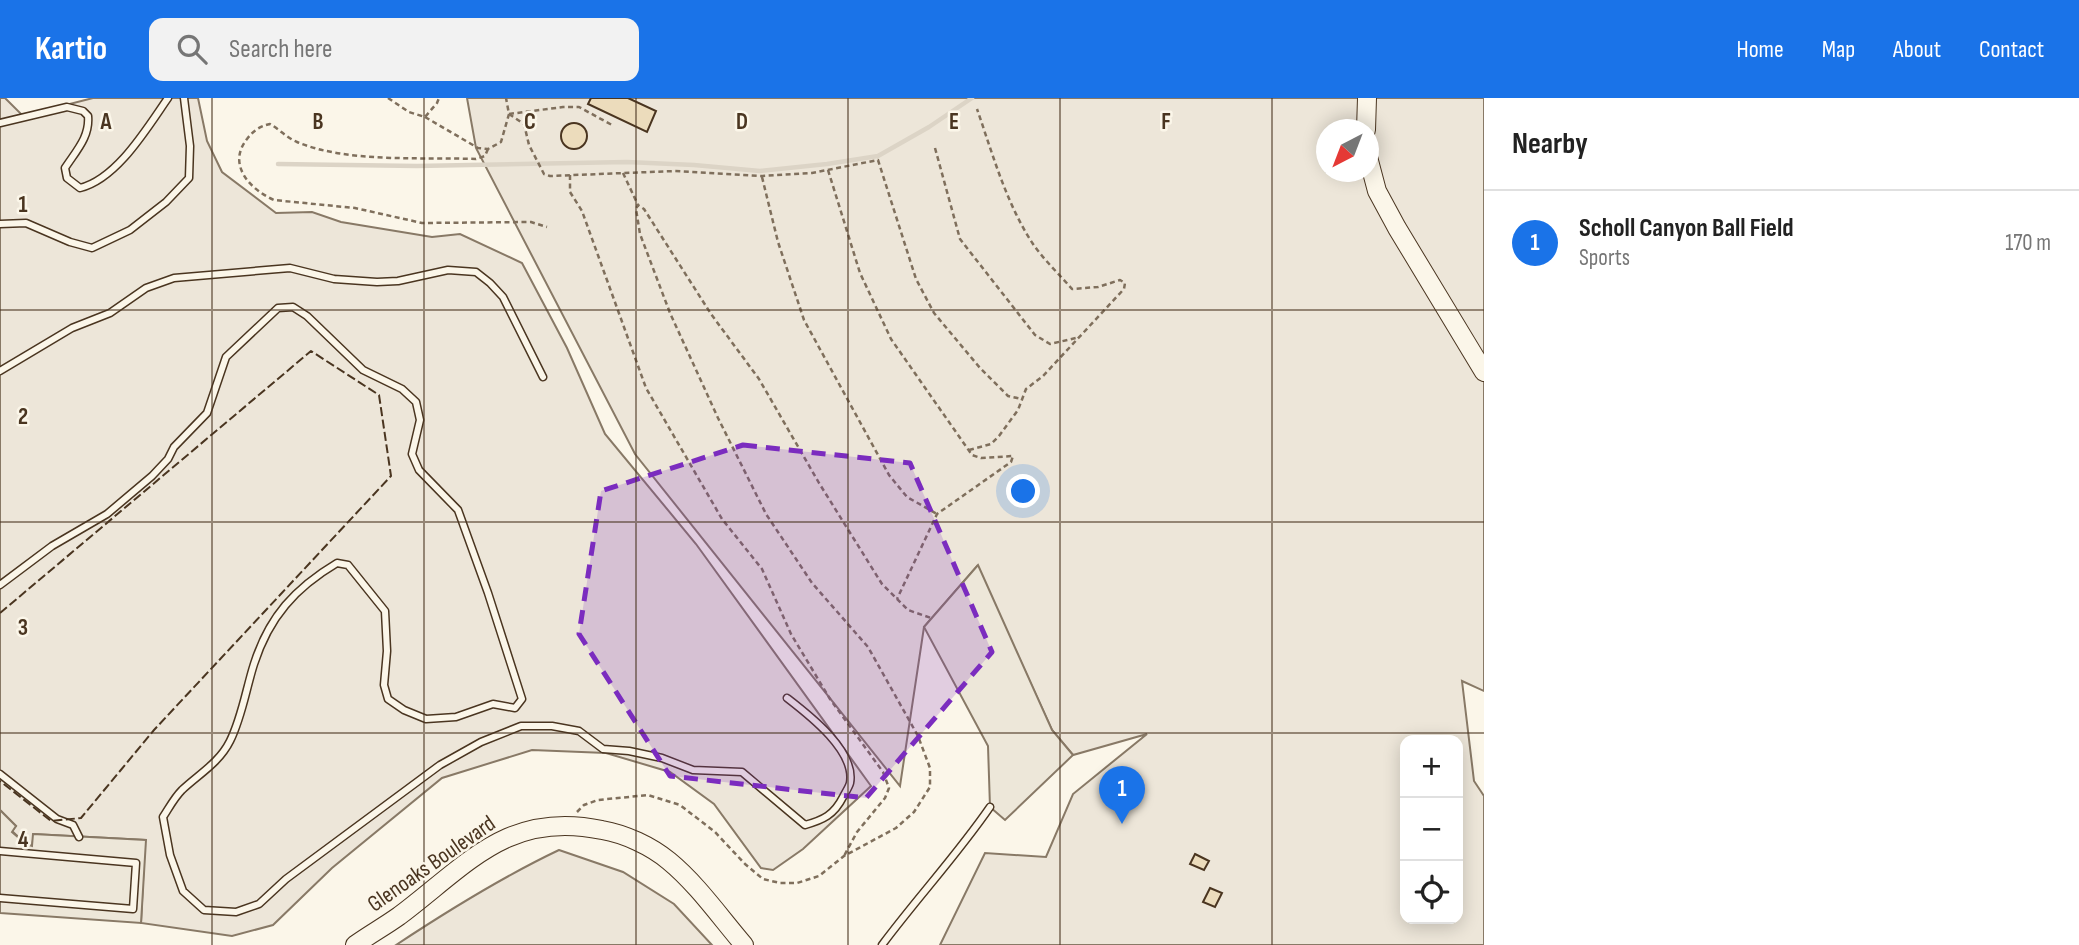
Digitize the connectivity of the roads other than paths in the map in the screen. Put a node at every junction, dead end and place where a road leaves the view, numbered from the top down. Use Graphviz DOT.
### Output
graph roads {
  1 [pos="168,98"];
  2 [pos="184,98"];
  3 [pos="1367,98"];
  4 [pos="1366,119"];
  5 [pos="0,123"];
  6 [pos="1375,182"];
  7 [pos="0,224"];
  8 [pos="0,371"];
  9 [pos="1484,372"];
  10 [pos="543,377"];
  11 [pos="0,585"];
  12 [pos="787,698"];
  13 [pos="0,774"];
  14 [pos="990,807"];
  15 [pos="79,836"];
  16 [pos="0,851"];
  17 [pos="0,898"];
  18 [pos="355,945"];
  19 [pos="744,945"];
  20 [pos="882,945"];
  1 -- 5 [label="lane"];
  2 -- 7 [label="lane"];
  3 -- 4 [label="street"];
  6 -- 9 [label="street"];
  8 -- 10 [label="lane"];
  11 -- 12 [label="lane"];
  13 -- 15 [label="lane"];
  14 -- 20 [label="lane"];
  16 -- 17 [label="lane"];
  18 -- 19 [label="street, Glenoaks Boulevard"];
}
